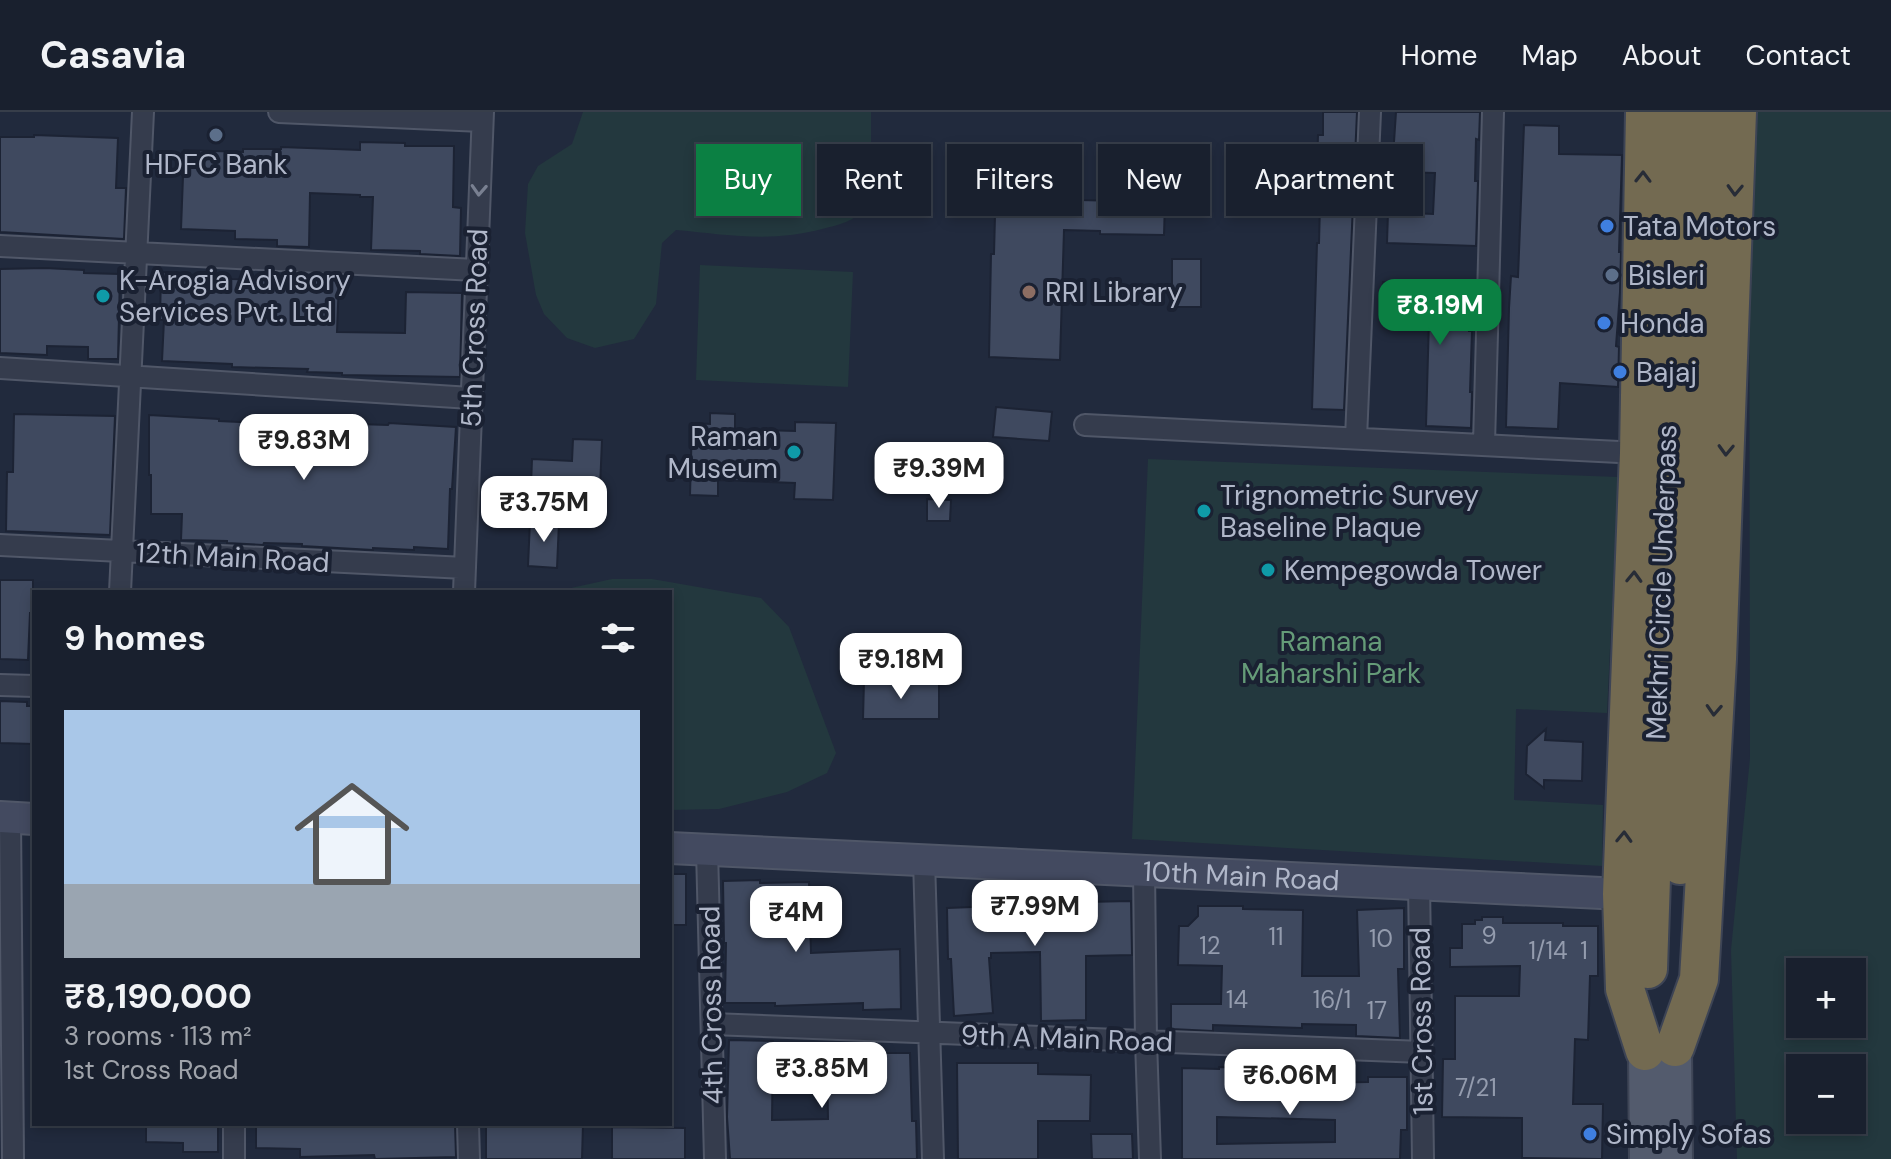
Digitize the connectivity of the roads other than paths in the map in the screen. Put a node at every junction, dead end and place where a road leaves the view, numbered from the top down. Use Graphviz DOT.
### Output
graph roads {
  1 [pos="143,112"];
  2 [pos="279,112"];
  3 [pos="1370,112"];
  4 [pos="1493,112"];
  5 [pos="1645,112"];
  6 [pos="1673,112"];
  7 [pos="1703,112"];
  8 [pos="1737,112"];
  9 [pos="483,117"];
  10 [pos="0,246"];
  11 [pos="137,253"];
  12 [pos="476,270"];
  13 [pos="0,368"];
  14 [pos="132,377"];
  15 [pos="471,398"];
  16 [pos="1085,425"];
  17 [pos="1356,438"];
  18 [pos="1484,444"];
  19 [pos="1639,453"];
  20 [pos="0,545"];
  21 [pos="122,551"];
  22 [pos="465,568"];
  23 [pos="120,590"];
  24 [pos="464,590"];
  25 [pos="0,685"];
  26 [pos="32,686"];
  27 [pos="15,818"];
  28 [pos="672,848"];
  29 [pos="707,850"];
  30 [pos="924,860"];
  31 [pos="1144,870"];
  32 [pos="1419,883"];
  33 [pos="1622,894"];
  34 [pos="712,1024"];
  35 [pos="929,1033"];
  36 [pos="1146,1041"];
  37 [pos="1655,1051"];
  38 [pos="1422,1052"];
  39 [pos="234,1126"];
  40 [pos="468,1126"];
  41 [pos="13,1159"];
  42 [pos="234,1159"];
  43 [pos="469,1159"];
  44 [pos="715,1159"];
  45 [pos="933,1159"];
  46 [pos="1150,1159"];
  47 [pos="1423,1159"];
  48 [pos="1646,1159"];
  49 [pos="1676,1159"];
  1 -- 11 [label="street"];
  2 -- 9 [label="street"];
  3 -- 17 [label="street"];
  4 -- 18 [label="street"];
  19 -- 5 [label="highway, one-way"];
  6 -- 37 [label="highway, Mekhri Circle Underpass"];
  7 -- 37 [label="highway, Mekhri Circle Underpass"];
  8 -- 37 [label="highway, one-way"];
  9 -- 12 [label="street, 5th Cross Road, one-way"];
  10 -- 11 [label="street"];
  11 -- 12 [label="street"];
  11 -- 14 [label="street"];
  12 -- 15 [label="street, 5th Cross Road"];
  13 -- 14 [label="street"];
  14 -- 15 [label="street"];
  14 -- 21 [label="street"];
  15 -- 22 [label="street, 5th Cross Road"];
  16 -- 17 [label="street"];
  17 -- 18 [label="street"];
  18 -- 19 [label="street"];
  33 -- 19 [label="highway, one-way"];
  20 -- 21 [label="street, 12th Main Road"];
  21 -- 22 [label="street, 12th Main Road"];
  21 -- 23 [label="street"];
  22 -- 24 [label="street, 5th Cross Road"];
  25 -- 26 [label="street"];
  27 -- 41 [label="street"];
  28 -- 29 [label="street, 10th Main Road"];
  29 -- 30 [label="street, 10th Main Road"];
  29 -- 34 [label="street, 4th Cross Road"];
  30 -- 31 [label="street, 10th Main Road"];
  30 -- 35 [label="street"];
  31 -- 32 [label="street, 10th Main Road"];
  31 -- 36 [label="street"];
  32 -- 33 [label="street, 10th Main Road"];
  32 -- 38 [label="street, 1st Cross Road"];
  33 -- 37 [label="highway"];
  34 -- 35 [label="street, 9th A Main Road"];
  34 -- 44 [label="street, 4th Cross Road"];
  35 -- 36 [label="street, 9th A Main Road"];
  35 -- 45 [label="street"];
  36 -- 38 [label="street, 9th A Main Road"];
  36 -- 46 [label="street"];
  37 -- 48 [label="main road"];
  37 -- 49 [label="main road"];
  38 -- 47 [label="street, 1st Cross Road"];
  39 -- 42 [label="street"];
  40 -- 43 [label="street"];
}
